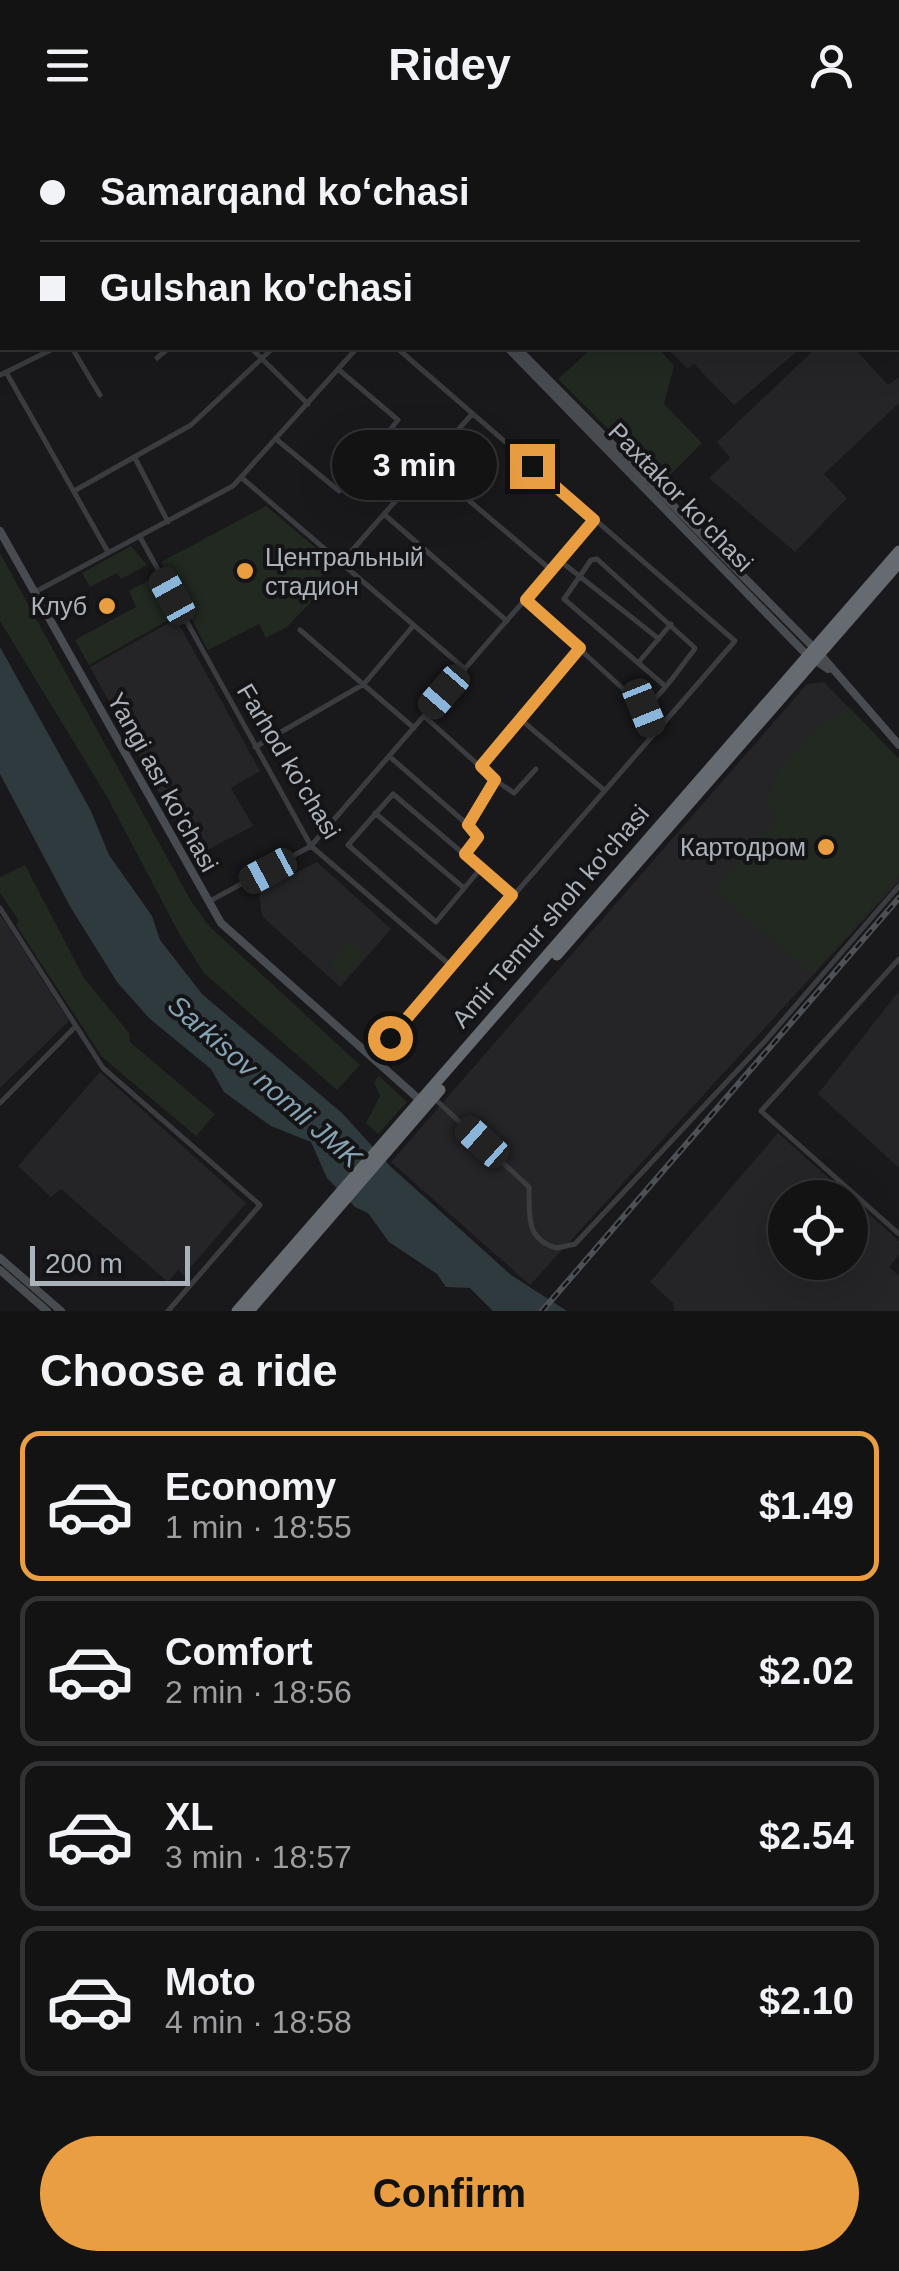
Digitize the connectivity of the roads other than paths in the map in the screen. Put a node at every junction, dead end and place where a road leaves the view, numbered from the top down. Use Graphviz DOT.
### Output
graph roads {
  1 [pos="52,350"];
  2 [pos="73,350"];
  3 [pos="166,350"];
  4 [pos="253,350"];
  5 [pos="271,350"];
  6 [pos="355,350"];
  7 [pos="398,350"];
  8 [pos="510,350"];
  9 [pos="519,350"];
  10 [pos="157,358"];
  11 [pos="262,358"];
  12 [pos="338,369"];
  13 [pos="3,374"];
  14 [pos="100,395"];
  15 [pos="308,404"];
  16 [pos="472,414"];
  17 [pos="276,439"];
  18 [pos="134,457"];
  19 [pos="427,465"];
  20 [pos="242,478"];
  21 [pos="74,491"];
  22 [pos="384,514"];
  23 [pos="594,520"];
  24 [pos="168,522"];
  25 [pos="0,530"];
  26 [pos="140,537"];
  27 [pos="899,551"];
  28 [pos="108,553"];
  29 [pos="559,560"];
  30 [pos="341,563"];
  31 [pos="899,563"];
  32 [pos="551,570"];
  33 [pos="577,575"];
  34 [pos="34,592"];
  35 [pos="526,600"];
  36 [pos="507,620"];
  37 [pos="414,624"];
  38 [pos="671,624"];
  39 [pos="300,630"];
  40 [pos="659,639"];
  41 [pos="580,648"];
  42 [pos="813,654"];
  43 [pos="638,663"];
  44 [pos="465,669"];
  45 [pos="364,684"];
  46 [pos="664,686"];
  47 [pos="644,708"];
  48 [pos="424,716"];
  49 [pos="518,718"];
  50 [pos="414,728"];
  51 [pos="654,734"];
  52 [pos="899,745"];
  53 [pos="255,747"];
  54 [pos="389,756"];
  55 [pos="481,766"];
  56 [pos="536,769"];
  57 [pos="495,780"];
  58 [pos="604,790"];
  59 [pos="374,814"];
  60 [pos="468,825"];
  61 [pos="310,846"];
  62 [pos="465,854"];
  63 [pos="481,868"];
  64 [pos="899,886"];
  65 [pos="464,888"];
  66 [pos="512,895"];
  67 [pos="208,903"];
  68 [pos="0,908"];
  69 [pos="899,960"];
  70 [pos="451,966"];
  71 [pos="75,1027"];
  72 [pos="373,1057"];
  73 [pos="428,1099"];
  74 [pos="0,1103"];
  75 [pos="334,1208"];
  76 [pos="899,1234"];
  77 [pos="0,1258"];
  78 [pos="0,1270"];
  79 [pos="48,1311"];
  80 [pos="61,1311"];
  81 [pos="168,1311"];
  82 [pos="237,1311"];
  83 [pos="249,1311"];
  1 -- 13 [label="street"];
  2 -- 14 [label="street"];
  3 -- 10 [label="street"];
  4 -- 11 [label="street"];
  5 -- 11 [label="street"];
  6 -- 12 [label="street"];
  7 -- 16 [label="street"];
  8 -- 42 [label="main road, Paxtakor ko'chasi"];
  9 -- 42 [label="main road, Paxtakor ko'chasi"];
  11 -- 15 [label="street"];
  11 -- 18 [label="street"];
  12 -- 15 [label="street"];
  12 -- 17 [label="street"];
  13 -- 21 [label="street"];
  15 -- 17 [label="street"];
  16 -- 19 [label="street"];
  16 -- 23 [label="street"];
  17 -- 20 [label="street"];
  18 -- 21 [label="street"];
  18 -- 24 [label="street"];
  19 -- 22 [label="street"];
  19 -- 32 [label="street"];
  20 -- 24 [label="street"];
  20 -- 30 [label="street"];
  21 -- 28 [label="street"];
  22 -- 30 [label="street"];
  22 -- 36 [label="street"];
  23 -- 29 [label="street"];
  23 -- 51 [label="street"];
  24 -- 26 [label="street"];
  25 -- 34 [label="main road, Yangi asr ko'chasi"];
  26 -- 28 [label="street"];
  26 -- 53 [label="street, Farhod ko'chasi"];
  27 -- 42 [label="highway, Amir Temur shoh ko'chasi"];
  28 -- 34 [label="street"];
  29 -- 32 [label="street"];
  29 -- 33 [label="street"];
  30 -- 37 [label="street"];
  31 -- 42 [label="highway, Amir Temur shoh ko'chasi"];
  32 -- 35 [label="street"];
  33 -- 38 [label="street"];
  33 -- 40 [label="street"];
  33 -- 43 [label="street"];
  34 -- 67 [label="main road, Yangi asr ko'chasi"];
  35 -- 36 [label="street"];
  35 -- 41 [label="street"];
  36 -- 44 [label="street"];
  37 -- 44 [label="street"];
  37 -- 45 [label="street"];
  38 -- 40 [label="street"];
  38 -- 46 [label="street"];
  39 -- 45 [label="street"];
  40 -- 43 [label="street"];
  41 -- 47 [label="street"];
  41 -- 49 [label="street"];
  42 -- 52 [label="main road, Paxtakor ko'chasi"];
  42 -- 73 [label="highway, Amir Temur shoh ko'chasi"];
  43 -- 46 [label="street"];
  44 -- 48 [label="street"];
  45 -- 50 [label="street"];
  45 -- 53 [label="street"];
  46 -- 47 [label="street"];
  47 -- 51 [label="street"];
  48 -- 50 [label="street"];
  48 -- 55 [label="street"];
  49 -- 55 [label="street"];
  49 -- 58 [label="street"];
  50 -- 54 [label="street"];
  51 -- 58 [label="street"];
  53 -- 61 [label="street, Farhod ko'chasi"];
  54 -- 60 [label="street"];
  54 -- 61 [label="street"];
  55 -- 57 [label="street"];
  56 -- 57 [label="street"];
  57 -- 60 [label="street"];
  58 -- 66 [label="street"];
  59 -- 62 [label="street"];
  59 -- 65 [label="street"];
  59 -- 65 [label="street"];
  60 -- 62 [label="street"];
  61 -- 67 [label="street"];
  61 -- 70 [label="street, Farhod ko'chasi"];
  62 -- 63 [label="street"];
  63 -- 65 [label="street"];
  63 -- 66 [label="street"];
  64 -- 73 [label="street"];
  66 -- 70 [label="street"];
  67 -- 72 [label="main road, Yangi asr ko'chasi"];
  68 -- 71 [label="street"];
  69 -- 76 [label="street"];
  70 -- 72 [label="street"];
  71 -- 74 [label="street"];
  71 -- 81 [label="street"];
  72 -- 73 [label="main road, Yangi asr ko'chasi"];
  73 -- 75 [label="highway, Amir Temur shoh ko'chasi"];
  75 -- 82 [label="highway, Amir Temur shoh ko'chasi"];
  75 -- 83 [label="highway, Amir Temur shoh ko'chasi"];
  77 -- 80 [label="main road"];
  78 -- 79 [label="main road"];
}
